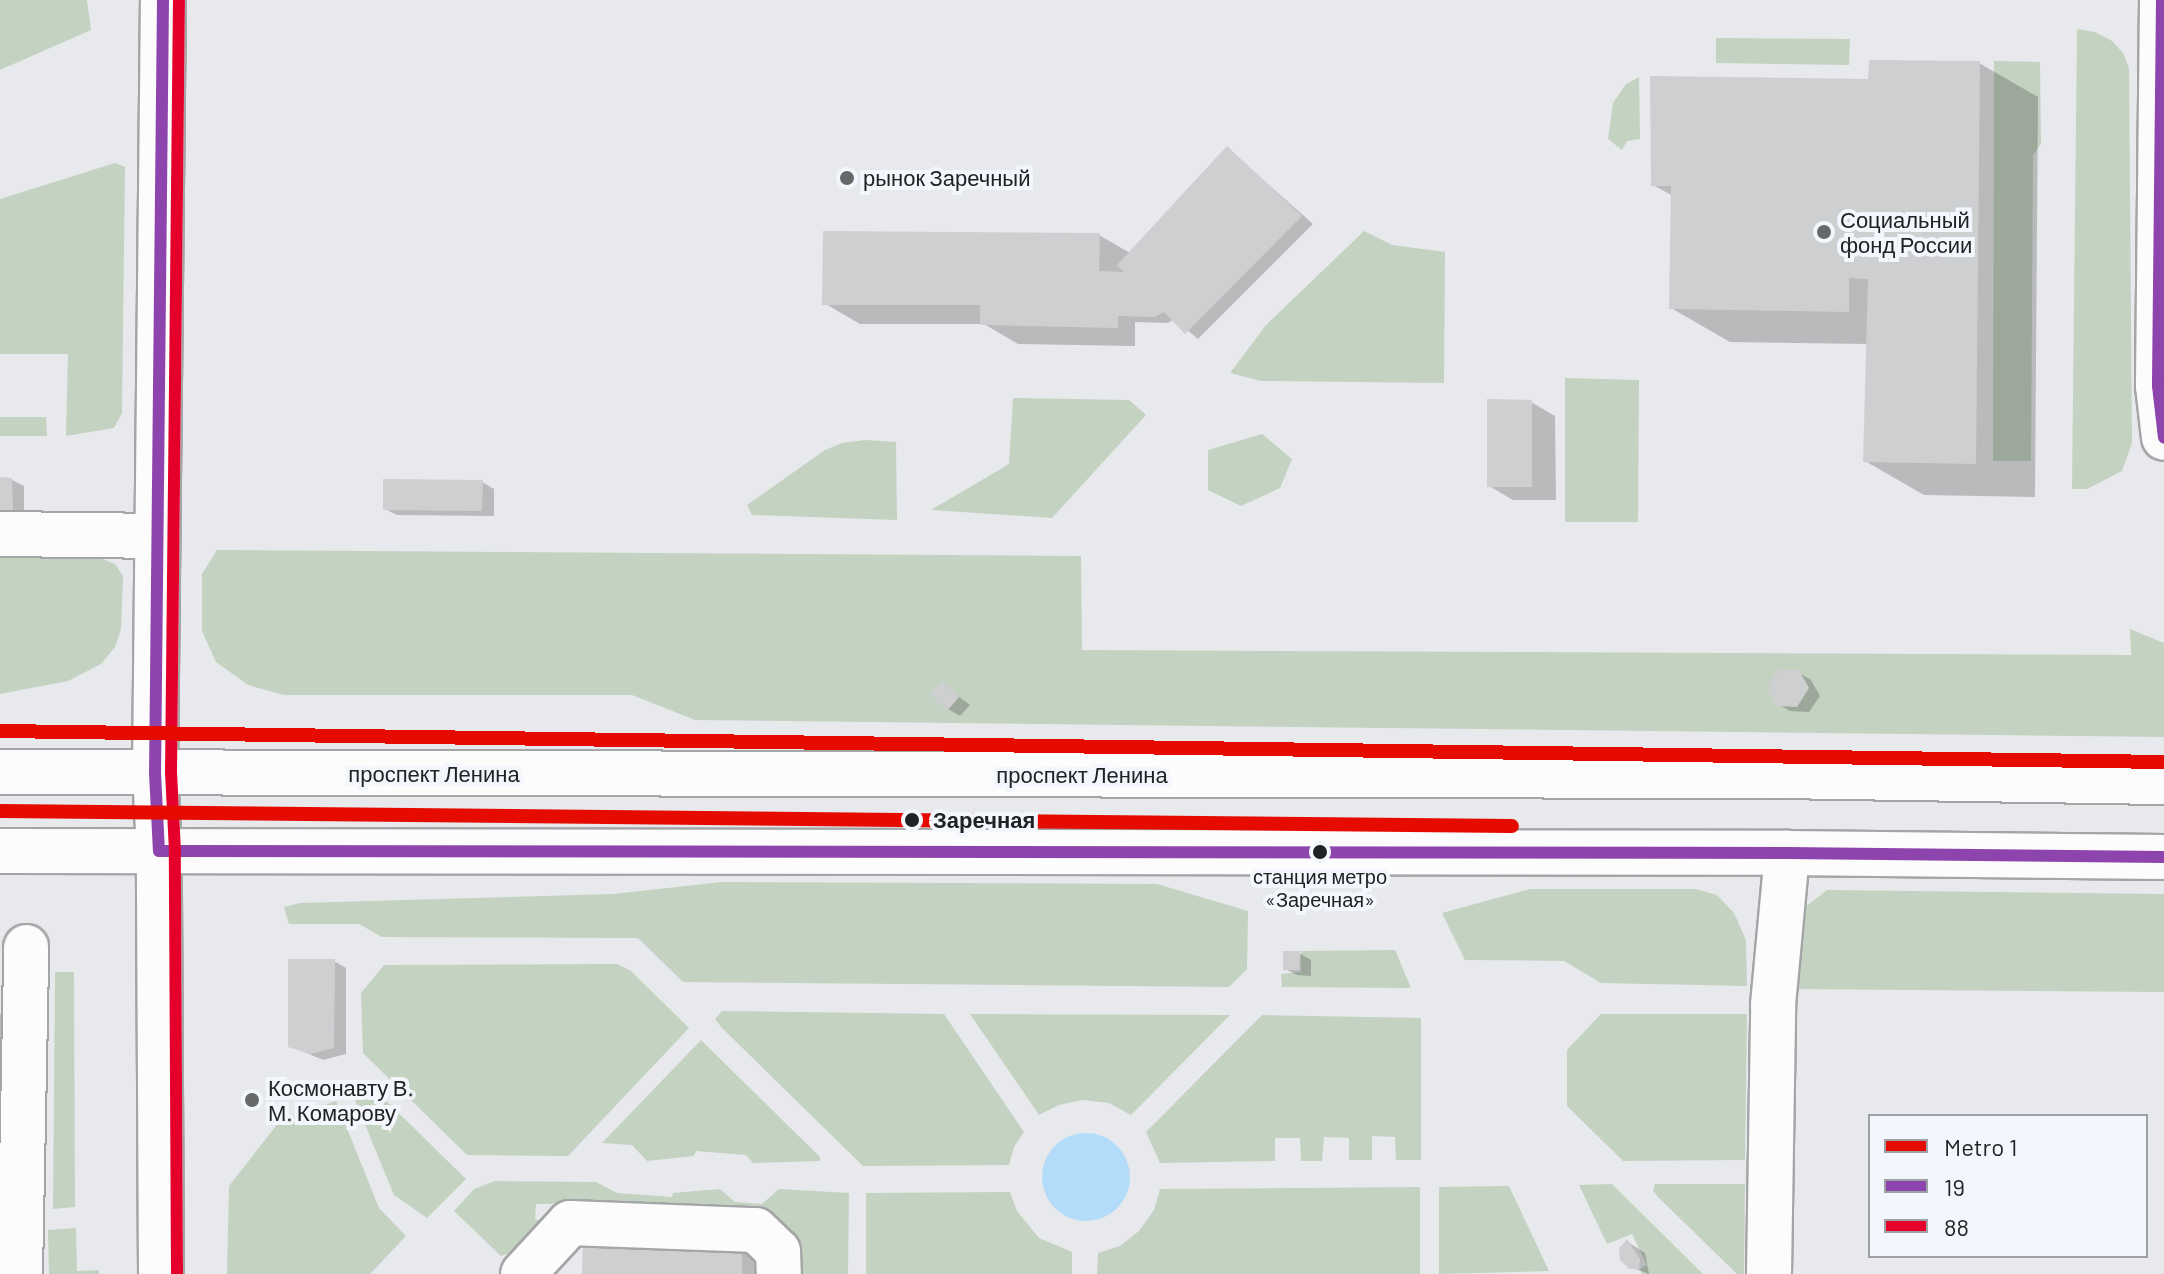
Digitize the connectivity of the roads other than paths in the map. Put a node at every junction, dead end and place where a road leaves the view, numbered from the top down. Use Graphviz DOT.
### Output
graph roads {
  1 [pos="163,0"];
  2 [pos="2162,0"];
  3 [pos="2164,438"];
  4 [pos="0,534"];
  5 [pos="157,536"];
  6 [pos="0,772"];
  7 [pos="155,773"];
  8 [pos="2164,782"];
  9 [pos="0,851"];
  10 [pos="159,851"];
  11 [pos="1787,853"];
  12 [pos="2164,857"];
  13 [pos="26,947"];
  14 [pos="20,1274"];
  15 [pos="161,1274"];
  16 [pos="523,1274"];
  17 [pos="779,1274"];
  18 [pos="1769,1274"];
  1 -- 5 [label="main road"];
  2 -- 3 [label="main road"];
  4 -- 5 [label="main road"];
  5 -- 7 [label="main road"];
  6 -- 7 [label="main road, проспект Ленина"];
  7 -- 8 [label="main road, проспект Ленина"];
  7 -- 10 [label="main road"];
  9 -- 10 [label="main road"];
  10 -- 11 [label="main road"];
  10 -- 15 [label="main road"];
  11 -- 12 [label="main road"];
  11 -- 18 [label="main road"];
  13 -- 14 [label="main road"];
  16 -- 17 [label="main road"];
}
